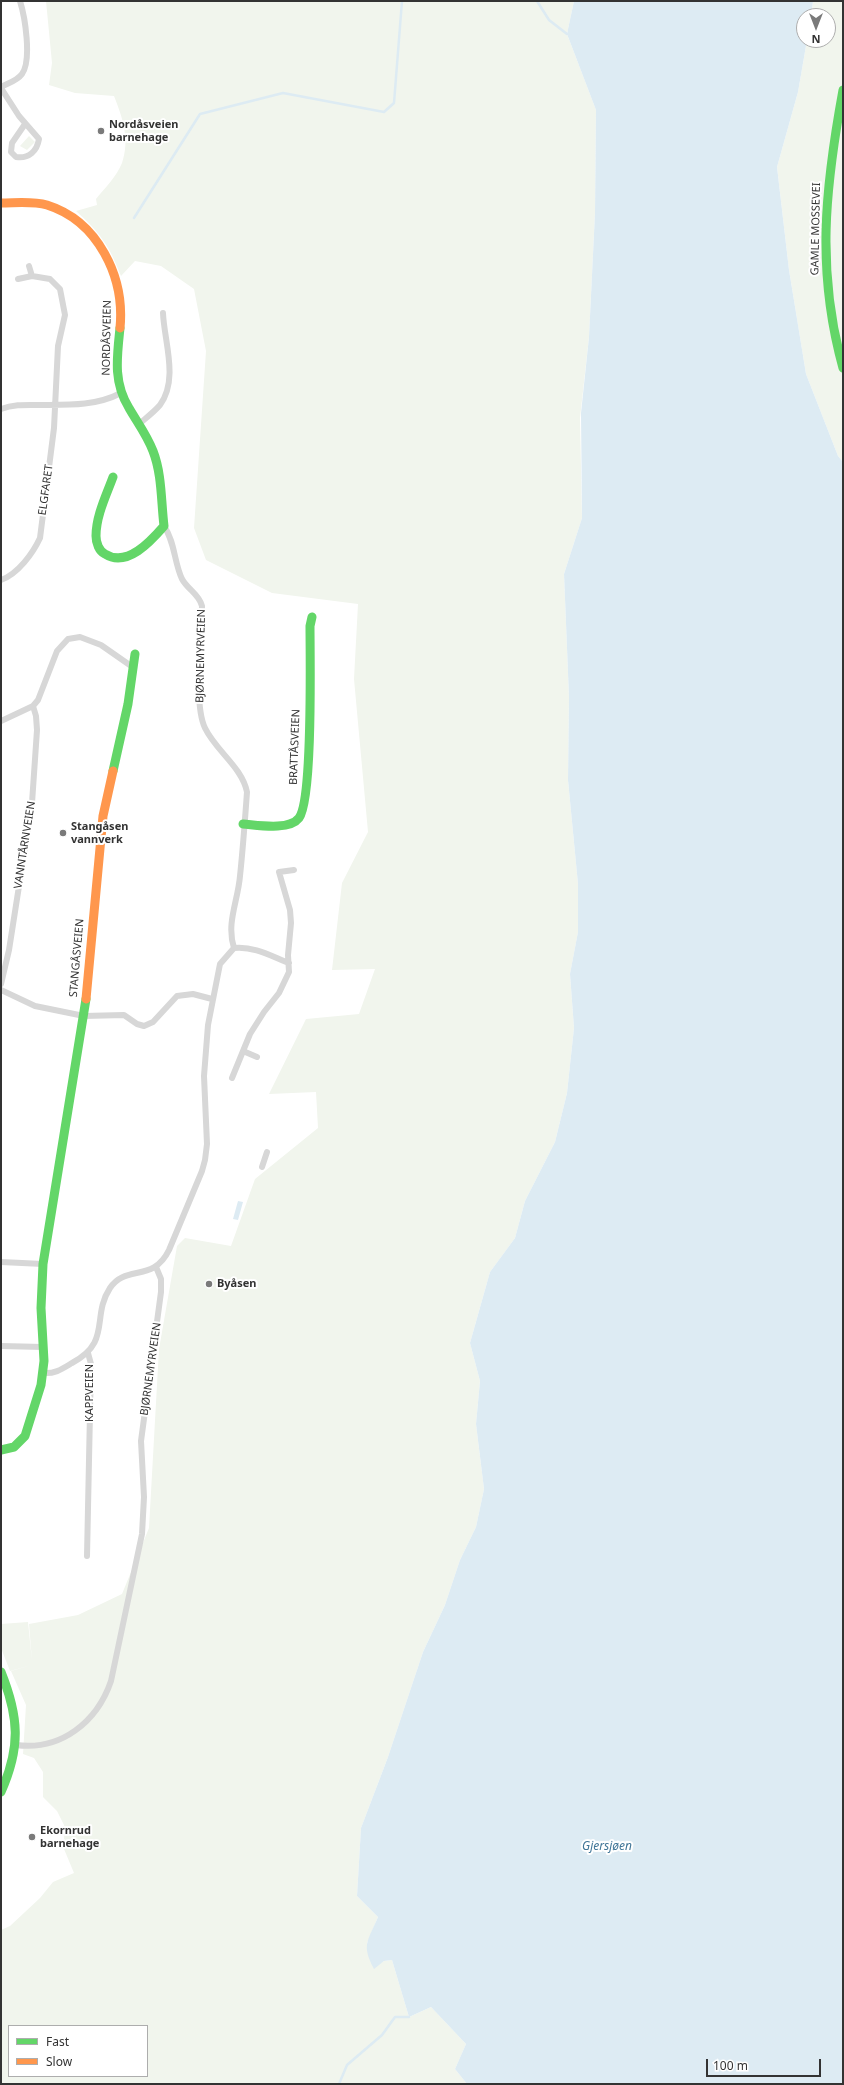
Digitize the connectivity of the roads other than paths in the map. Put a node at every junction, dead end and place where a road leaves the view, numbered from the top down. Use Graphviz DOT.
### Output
graph roads {
  1 [pos="20,1"];
  2 [pos="1,88"];
  3 [pos="843,90"];
  4 [pos="25,124"];
  5 [pos="1,203"];
  6 [pos="29,266"];
  7 [pos="32,276"];
  8 [pos="18,279"];
  9 [pos="163,313"];
  10 [pos="843,368"];
  11 [pos="121,393"];
  12 [pos="55,405"];
  13 [pos="1,409"];
  14 [pos="139,424"];
  15 [pos="113,477"];
  16 [pos="164,526"];
  17 [pos="1,580"];
  18 [pos="312,617"];
  19 [pos="135,654"];
  20 [pos="134,668"];
  21 [pos="33,706"];
  22 [pos="1,721"];
  23 [pos="243,824"];
  24 [pos="294,870"];
  25 [pos="234,948"];
  26 [pos="289,963"];
  27 [pos="1,984"];
  28 [pos="1,990"];
  29 [pos="212,999"];
  30 [pos="84,1016"];
  31 [pos="243,1052"];
  32 [pos="258,1058"];
  33 [pos="232,1078"];
  34 [pos="267,1152"];
  35 [pos="262,1167"];
  36 [pos="1,1262"];
  37 [pos="43,1264"];
  38 [pos="156,1267"];
  39 [pos="1,1346"];
  40 [pos="43,1347"];
  41 [pos="88,1353"];
  42 [pos="44,1373"];
  43 [pos="1,1450"];
  44 [pos="87,1556"];
  45 [pos="1,1672"];
  46 [pos="16,1745"];
  47 [pos="1,1792"];
  1 -- 2 [label="street"];
  2 -- 4 [label="street"];
  3 -- 10 [label="street, GAMLE MOSSEVEI"];
  4 -- 4 [label="street"];
  5 -- 11 [label="street, NORDÅSVEIEN"];
  6 -- 7 [label="street"];
  7 -- 8 [label="street, ELGFARET"];
  7 -- 12 [label="street, ELGFARET"];
  9 -- 14 [label="street"];
  11 -- 12 [label="street"];
  11 -- 14 [label="street, NORDÅSVEIEN"];
  12 -- 13 [label="street"];
  12 -- 17 [label="street, ELGFARET"];
  14 -- 16 [label="street, NORDÅSVEIEN"];
  15 -- 16 [label="street"];
  16 -- 23 [label="street, BJØRNEMYRVEIEN"];
  18 -- 23 [label="street, BRATTÅSVEIEN"];
  19 -- 20 [label="street, STANGÅSVEIEN"];
  20 -- 21 [label="street"];
  20 -- 30 [label="street, STANGÅSVEIEN"];
  21 -- 22 [label="street"];
  21 -- 27 [label="street, VANNTÅRNVEIEN"];
  23 -- 25 [label="street, BJØRNEMYRVEIEN"];
  24 -- 26 [label="street"];
  25 -- 26 [label="street"];
  25 -- 29 [label="street"];
  26 -- 31 [label="street"];
  28 -- 30 [label="street"];
  29 -- 30 [label="street"];
  29 -- 38 [label="street"];
  30 -- 37 [label="street, STANGÅSVEIEN"];
  31 -- 32 [label="street"];
  31 -- 33 [label="street"];
  34 -- 35 [label="street"];
  36 -- 37 [label="street"];
  37 -- 40 [label="street, STANGÅSVEIEN"];
  38 -- 41 [label="street, KAPPVEIEN"];
  38 -- 46 [label="street, BJØRNEMYRVEIEN"];
  39 -- 40 [label="street"];
  40 -- 42 [label="street, STANGÅSVEIEN"];
  41 -- 42 [label="street"];
  41 -- 44 [label="street, KAPPVEIEN"];
  42 -- 43 [label="street, STANGÅSVEIEN"];
  45 -- 46 [label="street"];
  46 -- 47 [label="street"];
}
